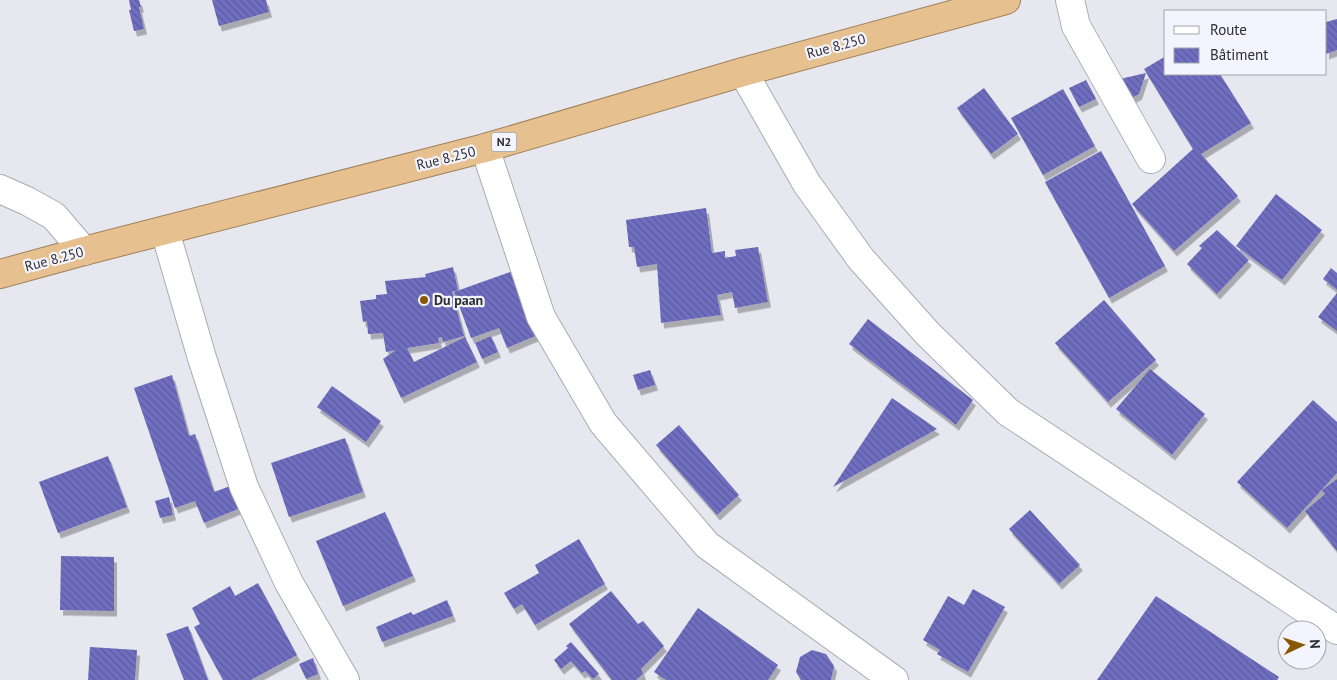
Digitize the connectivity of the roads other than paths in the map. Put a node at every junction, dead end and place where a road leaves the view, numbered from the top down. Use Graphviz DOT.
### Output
graph roads {
  1 [pos="1006,0"];
  2 [pos="1070,0"];
  3 [pos="743,72"];
  4 [pos="485,148"];
  5 [pos="1151,158"];
  6 [pos="0,189"];
  7 [pos="165,231"];
  8 [pos="84,251"];
  9 [pos="0,274"];
  10 [pos="1337,630"];
  11 [pos="345,680"];
  12 [pos="894,680"];
  1 -- 3 [label="highway, Rue 8.250 / N2"];
  2 -- 5 [label="street"];
  3 -- 4 [label="highway, Rue 8.250 / N2"];
  3 -- 10 [label="street"];
  4 -- 7 [label="highway, Rue 8.250 / N2"];
  4 -- 12 [label="street"];
  6 -- 8 [label="street"];
  7 -- 8 [label="highway, Rue 8.250 / N2"];
  7 -- 11 [label="street"];
  8 -- 9 [label="highway, Rue 8.250 / N2"];
}
